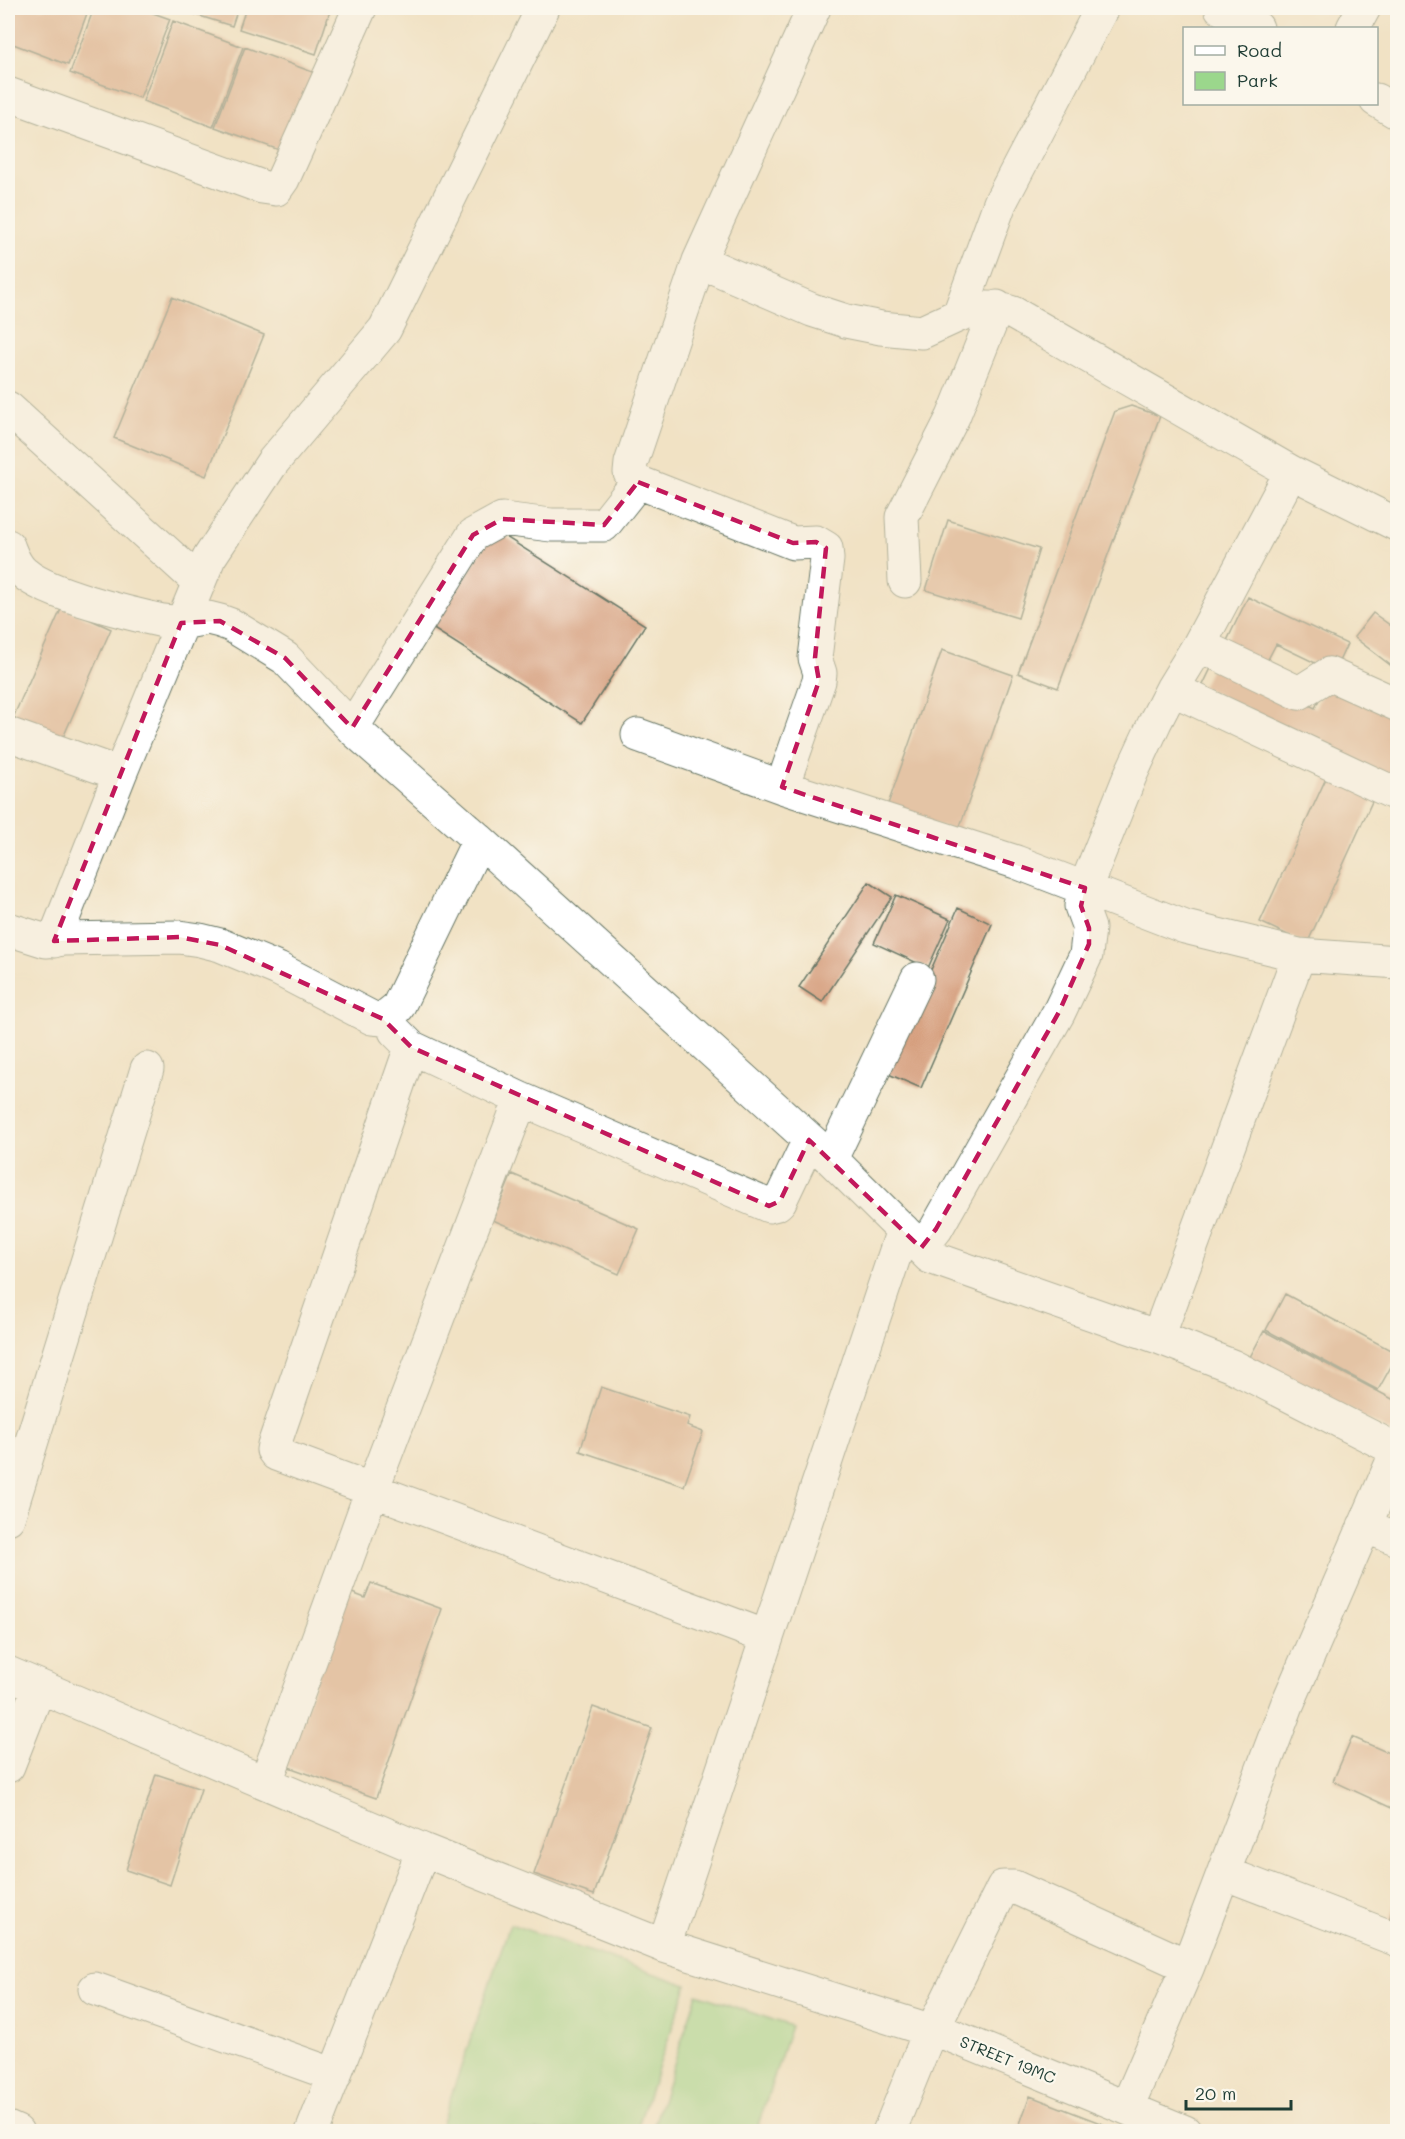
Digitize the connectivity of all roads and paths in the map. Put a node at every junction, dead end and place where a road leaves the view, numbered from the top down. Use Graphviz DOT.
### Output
graph roads {
  1 [pos="360,8"];
  2 [pos="543,8"];
  3 [pos="814,8"];
  4 [pos="1102,8"];
  5 [pos="1221,8"];
  6 [pos="1365,8"];
  7 [pos="1255,27"];
  8 [pos="1354,27"];
  9 [pos="8,94"];
  10 [pos="1378,101"];
  11 [pos="1398,113"];
  12 [pos="699,261"];
  13 [pos="997,308"];
  14 [pos="959,315"];
  15 [pos="8,408"];
  16 [pos="1291,472"];
  17 [pos="638,482"];
  18 [pos="1398,525"];
  19 [pos="8,546"];
  20 [pos="16,577"];
  21 [pos="198,581"];
  22 [pos="905,581"];
  23 [pos="181,623"];
  24 [pos="1199,645"];
  25 [pos="1173,689"];
  26 [pos="1398,705"];
  27 [pos="352,728"];
  28 [pos="8,734"];
  29 [pos="638,735"];
  30 [pos="120,774"];
  31 [pos="782,787"];
  32 [pos="1398,795"];
  33 [pos="479,840"];
  34 [pos="1085,888"];
  35 [pos="8,929"];
  36 [pos="54,941"];
  37 [pos="1299,955"];
  38 [pos="1398,962"];
  39 [pos="917,979"];
  40 [pos="383,1019"];
  41 [pos="411,1047"];
  42 [pos="147,1069"];
  43 [pos="521,1099"];
  44 [pos="820,1149"];
  45 [pos="912,1239"];
  46 [pos="1158,1337"];
  47 [pos="1397,1450"];
  48 [pos="372,1490"];
  49 [pos="8,1518"];
  50 [pos="1364,1526"];
  51 [pos="1398,1539"];
  52 [pos="767,1637"];
  53 [pos="8,1673"];
  54 [pos="39,1687"];
  55 [pos="8,1766"];
  56 [pos="266,1782"];
  57 [pos="423,1850"];
  58 [pos="1224,1873"];
  59 [pos="1398,1940"];
  60 [pos="664,1946"];
  61 [pos="1188,1966"];
  62 [pos="95,1989"];
  63 [pos="932,2031"];
  64 [pos="335,2075"];
  65 [pos="1127,2107"];
  66 [pos="8,2128"];
  67 [pos="17,2132"];
  68 [pos="312,2132"];
  69 [pos="889,2132"];
  70 [pos="1185,2132"];
  1 -- 9 [label="street"];
  2 -- 21 [label="street"];
  3 -- 12 [label="street"];
  4 -- 14 [label="street"];
  5 -- 7 [label="street"];
  6 -- 8 [label="street"];
  10 -- 11 [label="street"];
  12 -- 14 [label="street"];
  12 -- 17 [label="street"];
  13 -- 14 [label="street"];
  13 -- 16 [label="street"];
  13 -- 22 [label="street"];
  15 -- 21 [label="street"];
  16 -- 18 [label="street"];
  16 -- 24 [label="street"];
  17 -- 27 [label="street"];
  17 -- 31 [label="street"];
  19 -- 20 [label="street"];
  20 -- 23 [label="street"];
  21 -- 23 [label="street"];
  23 -- 27 [label="street"];
  23 -- 30 [label="street"];
  24 -- 25 [label="street"];
  24 -- 26 [label="street"];
  25 -- 32 [label="street"];
  25 -- 34 [label="street"];
  27 -- 33 [label="street"];
  28 -- 30 [label="street"];
  29 -- 31 [label="street"];
  30 -- 36 [label="street"];
  31 -- 34 [label="street"];
  33 -- 40 [label="street"];
  33 -- 44 [label="street"];
  34 -- 37 [label="street"];
  34 -- 45 [label="street"];
  35 -- 36 [label="street"];
  36 -- 40 [label="street"];
  37 -- 38 [label="street"];
  37 -- 46 [label="street"];
  39 -- 44 [label="street"];
  40 -- 41 [label="street"];
  41 -- 43 [label="street"];
  41 -- 48 [label="street"];
  42 -- 49 [label="street"];
  43 -- 44 [label="street"];
  43 -- 48 [label="street"];
  44 -- 45 [label="street"];
  45 -- 46 [label="street"];
  45 -- 52 [label="street"];
  46 -- 47 [label="street"];
  47 -- 50 [label="street"];
  48 -- 52 [label="street"];
  48 -- 56 [label="street"];
  50 -- 51 [label="street"];
  50 -- 58 [label="street"];
  52 -- 60 [label="street"];
  53 -- 54 [label="street, STREET 19MC"];
  54 -- 55 [label="street"];
  54 -- 56 [label="street, STREET 19MC"];
  56 -- 57 [label="street, STREET 19MC"];
  57 -- 60 [label="street, STREET 19MC"];
  57 -- 64 [label="street"];
  58 -- 59 [label="street"];
  58 -- 61 [label="street"];
  60 -- 63 [label="street, STREET 19MC"];
  61 -- 63 [label="street"];
  61 -- 65 [label="street"];
  62 -- 64 [label="street"];
  63 -- 65 [label="street, STREET 19MC"];
  63 -- 69 [label="street"];
  64 -- 68 [label="street"];
  65 -- 70 [label="street, STREET 19MC"];
  66 -- 67 [label="street"];
}
